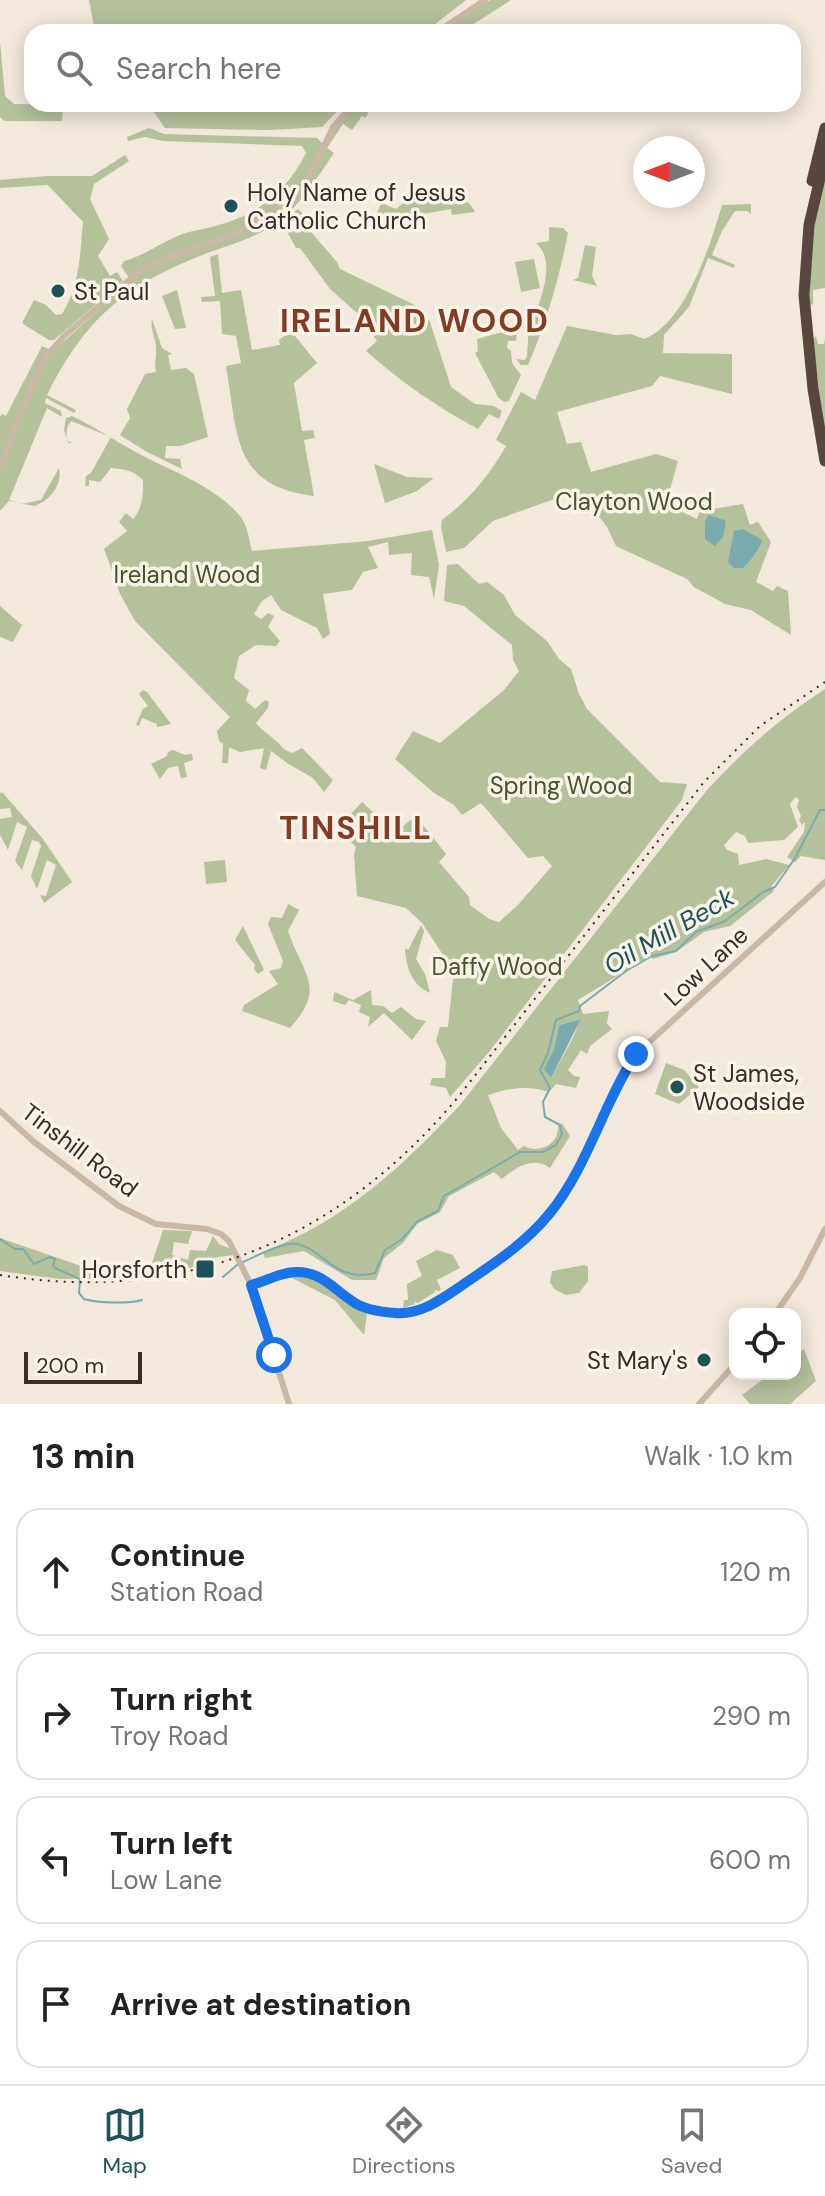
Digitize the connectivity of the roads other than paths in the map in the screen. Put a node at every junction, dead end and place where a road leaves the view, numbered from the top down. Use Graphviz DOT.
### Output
graph roads {
  1 [pos="485,0"];
  2 [pos="449,24"];
  3 [pos="347,112"];
  4 [pos="825,128"];
  5 [pos="825,157"];
  6 [pos="812,375"];
  7 [pos="825,461"];
  8 [pos="0,467"];
  9 [pos="825,882"];
  10 [pos="0,1111"];
  11 [pos="825,1229"];
  12 [pos="251,1285"];
  13 [pos="779,1308"];
  14 [pos="729,1372"];
  15 [pos="289,1404"];
  16 [pos="699,1404"];
  1 -- 2 [label="street"];
  3 -- 8 [label="street"];
  4 -- 6 [label="highway"];
  5 -- 6 [label="highway"];
  6 -- 7 [label="highway"];
  9 -- 12 [label="street, Low Lane"];
  10 -- 12 [label="street, Tinshill Road"];
  11 -- 13 [label="street"];
  12 -- 15 [label="street"];
  14 -- 16 [label="street"];
}
